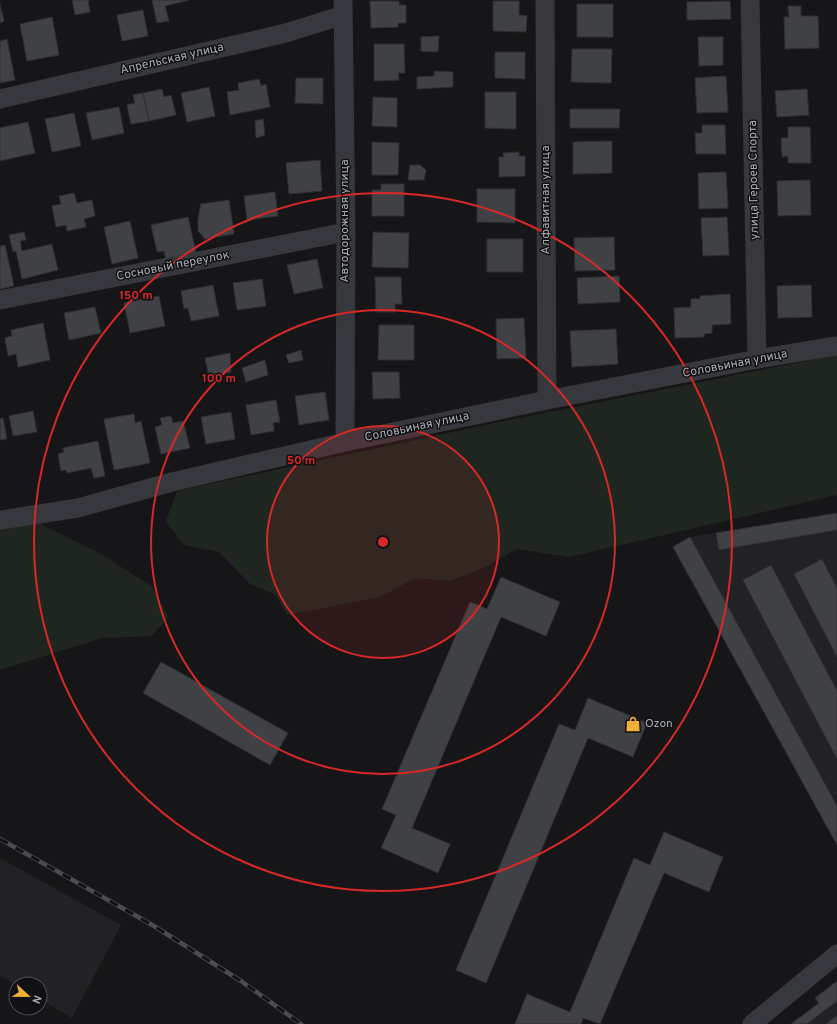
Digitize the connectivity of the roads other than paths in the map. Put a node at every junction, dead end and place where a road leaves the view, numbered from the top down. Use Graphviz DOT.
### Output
graph roads {
  1 [pos="545,0"];
  2 [pos="750,0"];
  3 [pos="343,8"];
  4 [pos="0,99"];
  5 [pos="346,232"];
  6 [pos="0,300"];
  7 [pos="837,346"];
  8 [pos="757,359"];
  9 [pos="547,400"];
  10 [pos="345,442"];
  11 [pos="0,520"];
  12 [pos="837,954"];
  13 [pos="752,1024"];
  1 -- 9 [label="street, Алфавитная улица"];
  2 -- 8 [label="street, улица Героев Спорта"];
  3 -- 4 [label="street, Апрельская улица"];
  3 -- 5 [label="street, Автодорожная улица"];
  5 -- 6 [label="street, Сосновый переулок"];
  5 -- 10 [label="street, Автодорожная улица"];
  7 -- 8 [label="street, Соловьиная улица"];
  8 -- 9 [label="street, Соловьиная улица"];
  9 -- 10 [label="street, Соловьиная улица"];
  10 -- 11 [label="street, Соловьиная улица"];
  12 -- 13 [label="street"];
}
